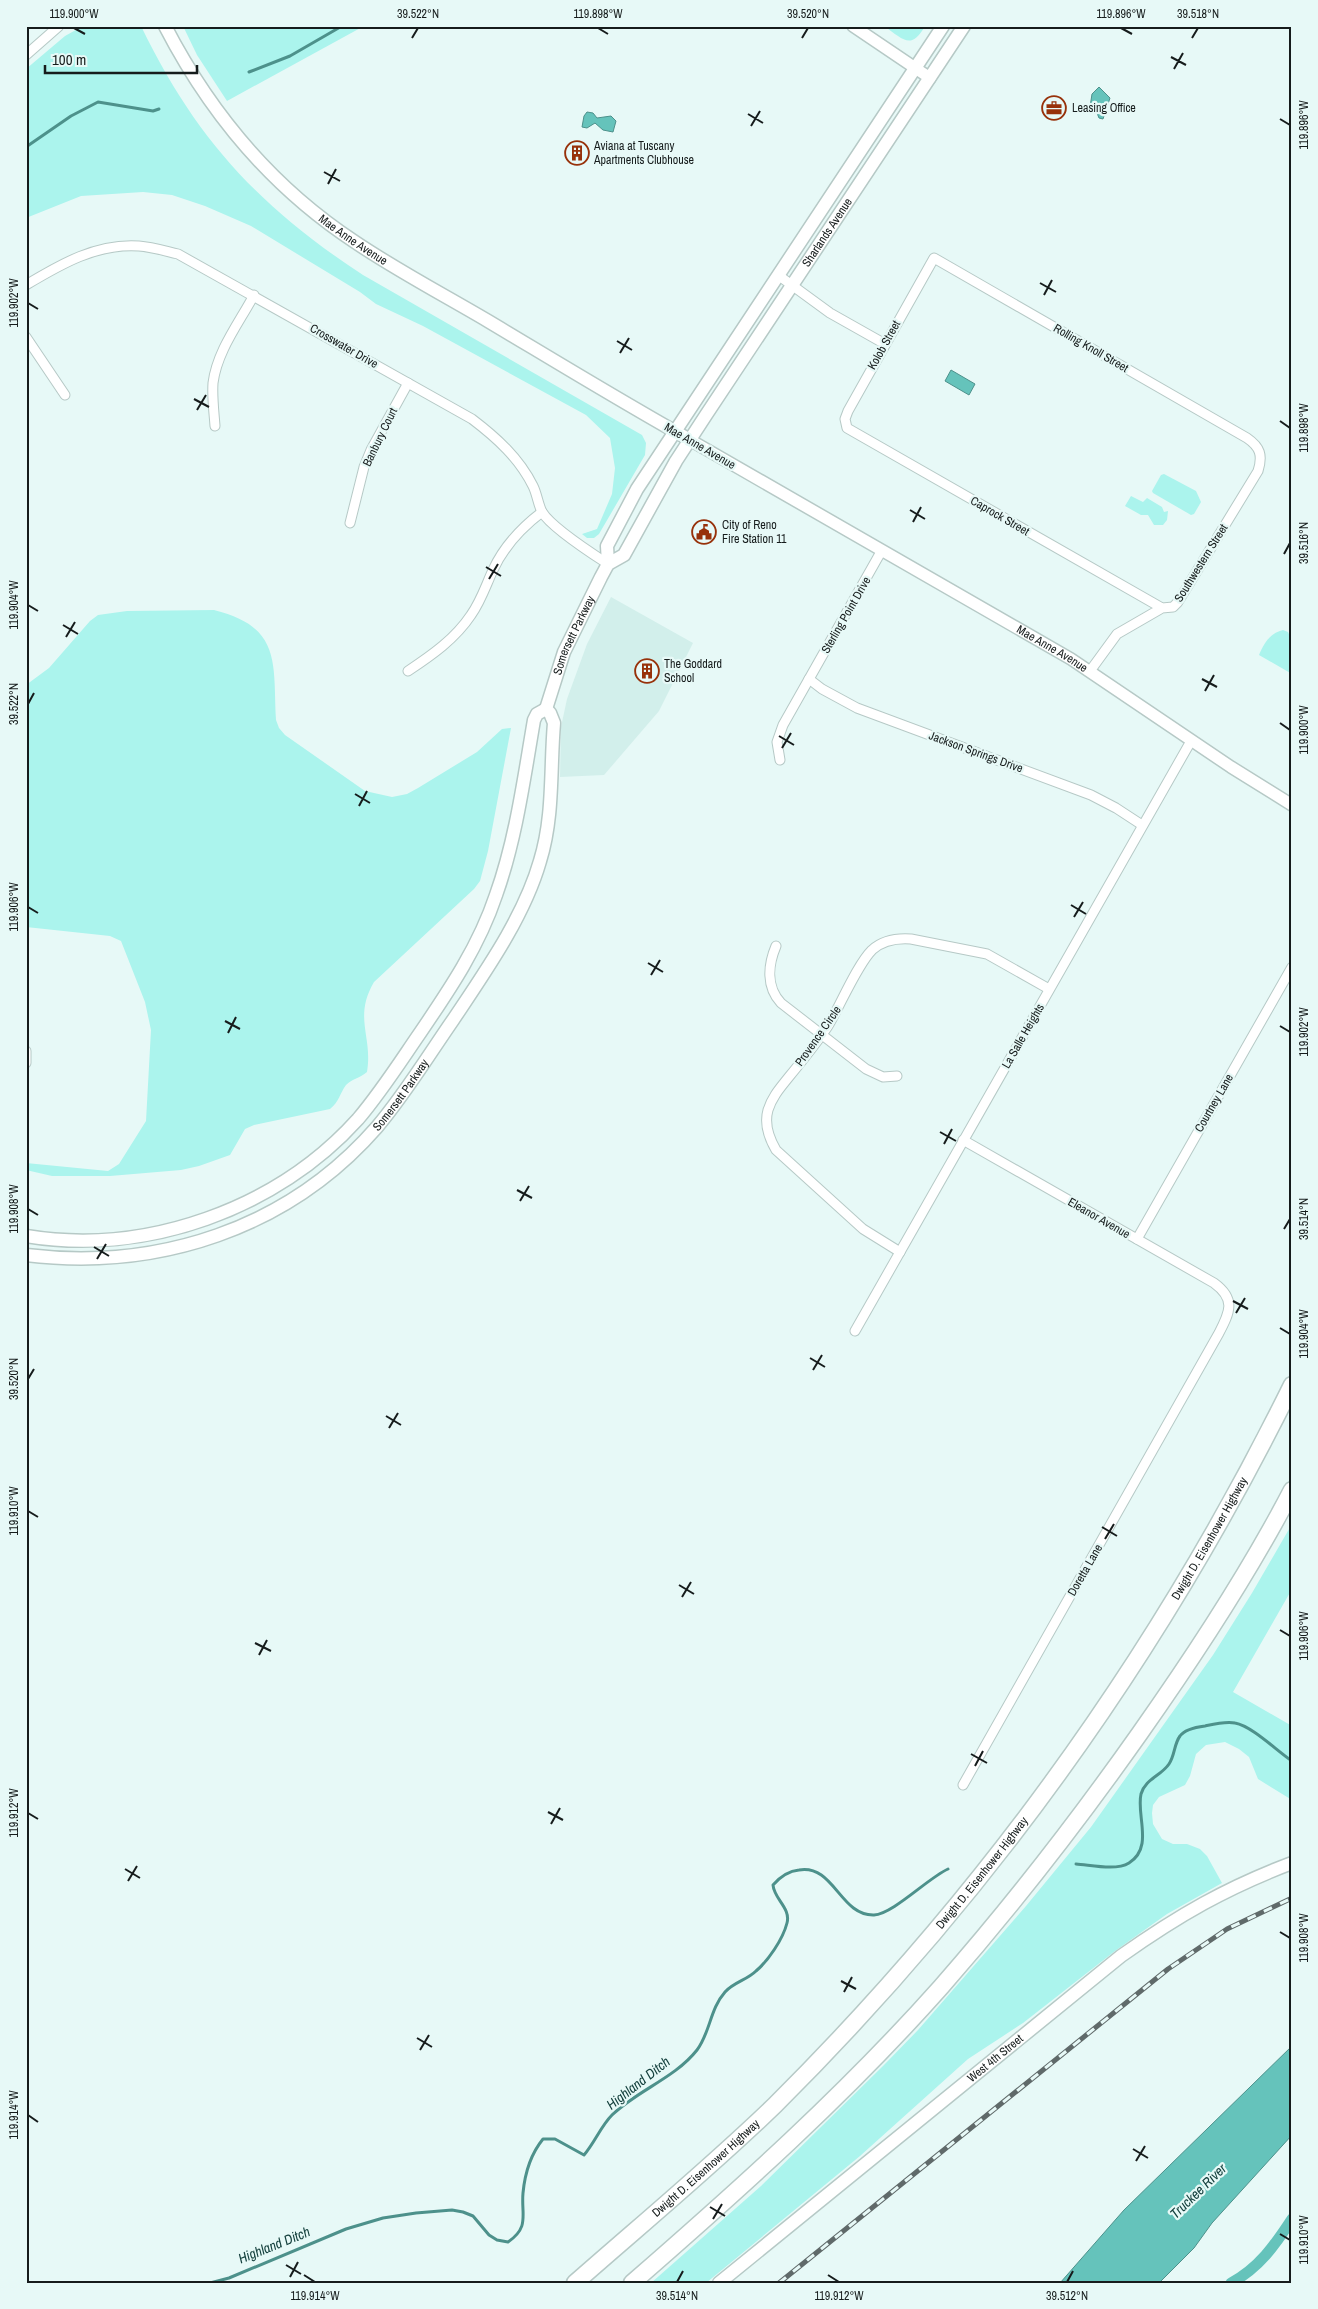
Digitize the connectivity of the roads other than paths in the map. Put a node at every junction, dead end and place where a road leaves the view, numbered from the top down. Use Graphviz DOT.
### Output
graph roads {
  1 [pos="59,26"];
  2 [pos="165,26"];
  3 [pos="853,26"];
  4 [pos="943,26"];
  5 [pos="964,26"];
  6 [pos="26,55"];
  7 [pos="915,68"];
  8 [pos="930,78"];
  9 [pos="926,273"];
  10 [pos="778,275"];
  11 [pos="26,286"];
  12 [pos="791,286"];
  13 [pos="254,295"];
  14 [pos="26,336"];
  15 [pos="885,344"];
  16 [pos="408,383"];
  17 [pos="65,395"];
  18 [pos="845,419"];
  19 [pos="215,426"];
  20 [pos="674,431"];
  21 [pos="690,440"];
  22 [pos="1260,450"];
  23 [pos="542,512"];
  24 [pos="350,523"];
  25 [pos="882,550"];
  26 [pos="608,564"];
  27 [pos="1162,608"];
  28 [pos="408,671"];
  29 [pos="1090,671"];
  30 [pos="810,679"];
  31 [pos="546,709"];
  32 [pos="1191,741"];
  33 [pos="780,760"];
  34 [pos="1292,805"];
  35 [pos="1142,826"];
  36 [pos="776,946"];
  37 [pos="1292,967"];
  38 [pos="1049,989"];
  39 [pos="822,1035"];
  40 [pos="26,1051"];
  41 [pos="26,1063"];
  42 [pos="897,1076"];
  43 [pos="963,1140"];
  44 [pos="26,1236"];
  45 [pos="1137,1239"];
  46 [pos="900,1252"];
  47 [pos="26,1255"];
  48 [pos="1229,1300"];
  49 [pos="855,1331"];
  50 [pos="1292,1385"];
  51 [pos="1292,1490"];
  52 [pos="963,1785"];
  53 [pos="1292,1863"];
  54 [pos="575,2283"];
  55 [pos="632,2283"];
  56 [pos="719,2283"];
  1 -- 6 [label="street"];
  2 -- 20 [label="main road, Mae Anne Avenue"];
  3 -- 7 [label="street"];
  4 -- 7 [label="main road, Sharlands Avenue"];
  5 -- 8 [label="main road, Sharlands Avenue"];
  7 -- 8 [label="street"];
  7 -- 10 [label="main road, Sharlands Avenue"];
  8 -- 12 [label="main road, Sharlands Avenue"];
  9 -- 15 [label="street, Kolob Street"];
  9 -- 22 [label="street, Rolling Knoll Street"];
  10 -- 12 [label="street"];
  10 -- 20 [label="main road, Sharlands Avenue"];
  11 -- 13 [label="street, Crosswater Drive"];
  12 -- 15 [label="street"];
  12 -- 21 [label="main road, Sharlands Avenue"];
  13 -- 16 [label="street, Crosswater Drive"];
  13 -- 19 [label="street"];
  14 -- 17 [label="street"];
  15 -- 18 [label="street, Kolob Street"];
  16 -- 23 [label="street, Crosswater Drive"];
  16 -- 24 [label="street, Banbury Court"];
  18 -- 27 [label="street, Caprock Street"];
  20 -- 21 [label="main road, Mae Anne Avenue"];
  20 -- 26 [label="main road, Somersett Parkway"];
  21 -- 25 [label="street, Mae Anne Avenue"];
  21 -- 26 [label="main road, Somersett Parkway"];
  22 -- 27 [label="street, Southwestern Street"];
  23 -- 26 [label="street"];
  23 -- 28 [label="street"];
  25 -- 29 [label="street, Mae Anne Avenue"];
  25 -- 30 [label="street, Sterling Point Drive"];
  26 -- 31 [label="main road, Somersett Parkway"];
  27 -- 29 [label="street, Southwestern Street"];
  29 -- 32 [label="street, Mae Anne Avenue"];
  30 -- 33 [label="street, Sterling Point Drive"];
  30 -- 35 [label="street, Jackson Springs Drive"];
  31 -- 44 [label="main road, Somersett Parkway"];
  31 -- 47 [label="main road, Somersett Parkway"];
  32 -- 34 [label="street, Mae Anne Avenue"];
  32 -- 35 [label="street, La Salle Heights"];
  35 -- 38 [label="street, La Salle Heights"];
  36 -- 39 [label="street"];
  37 -- 45 [label="street, Courtney Lane"];
  38 -- 39 [label="street, Provence Circle"];
  38 -- 43 [label="street, La Salle Heights"];
  39 -- 42 [label="street"];
  39 -- 46 [label="street, Provence Circle"];
  40 -- 41 [label="street"];
  43 -- 45 [label="street, Eleanor Avenue"];
  43 -- 46 [label="street, La Salle Heights"];
  45 -- 48 [label="street, Eleanor Avenue"];
  46 -- 49 [label="street, La Salle Heights"];
  48 -- 52 [label="street, Doretta Lane"];
  50 -- 54 [label="highway, Dwight D. Eisenhower Highway"];
  51 -- 55 [label="highway"];
  53 -- 56 [label="main road, West 4th Street"];
}
